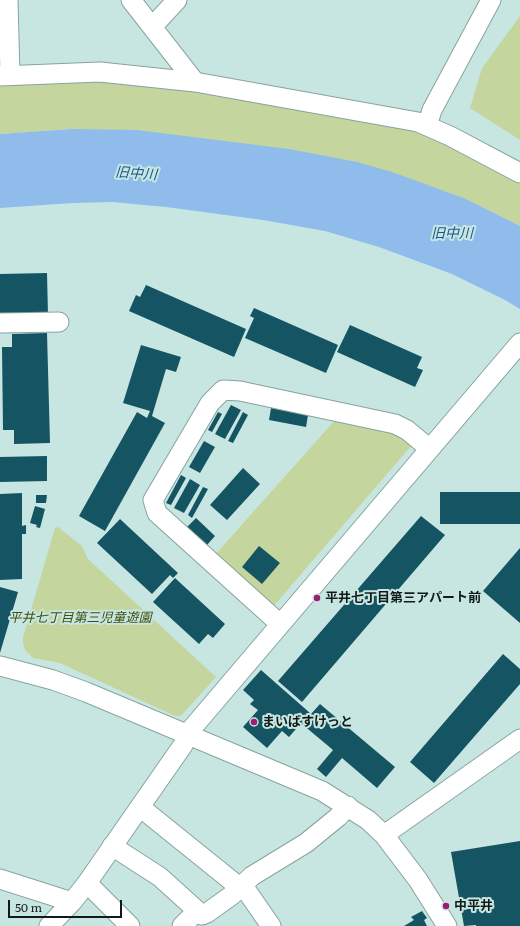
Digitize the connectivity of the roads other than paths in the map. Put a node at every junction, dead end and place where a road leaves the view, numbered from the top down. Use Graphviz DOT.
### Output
graph roads {
  1 [pos="8,0"];
  2 [pos="131,0"];
  3 [pos="177,0"];
  4 [pos="491,0"];
  5 [pos="152,27"];
  6 [pos="5,75"];
  7 [pos="195,82"];
  8 [pos="428,126"];
  9 [pos="520,173"];
  10 [pos="59,322"];
  11 [pos="0,323"];
  12 [pos="514,350"];
  13 [pos="430,449"];
  14 [pos="280,624"];
  15 [pos="0,666"];
  16 [pos="188,733"];
  17 [pos="520,739"];
  18 [pos="348,806"];
  19 [pos="140,807"];
  20 [pos="384,834"];
  21 [pos="112,846"];
  22 [pos="0,879"];
  23 [pos="86,883"];
  24 [pos="240,887"];
  25 [pos="72,902"];
  26 [pos="203,917"];
  27 [pos="54,924"];
  28 [pos="130,926"];
  29 [pos="182,926"];
  30 [pos="271,926"];
  31 [pos="447,926"];
  1 -- 6 [label="street"];
  2 -- 5 [label="street"];
  3 -- 5 [label="street"];
  4 -- 8 [label="street"];
  5 -- 7 [label="street"];
  6 -- 7 [label="street"];
  7 -- 8 [label="street"];
  8 -- 9 [label="street"];
  10 -- 11 [label="street"];
  12 -- 13 [label="street"];
  13 -- 14 [label="street"];
  13 -- 14 [label="street"];
  14 -- 16 [label="street"];
  15 -- 16 [label="street"];
  16 -- 18 [label="street"];
  16 -- 19 [label="street"];
  17 -- 20 [label="street"];
  18 -- 20 [label="street"];
  18 -- 24 [label="street"];
  19 -- 21 [label="street"];
  19 -- 24 [label="street"];
  20 -- 31 [label="street"];
  21 -- 23 [label="street"];
  21 -- 26 [label="street"];
  22 -- 25 [label="street"];
  23 -- 25 [label="street"];
  23 -- 28 [label="street"];
  24 -- 26 [label="street"];
  24 -- 30 [label="street"];
  25 -- 27 [label="street"];
  26 -- 29 [label="street"];
}
